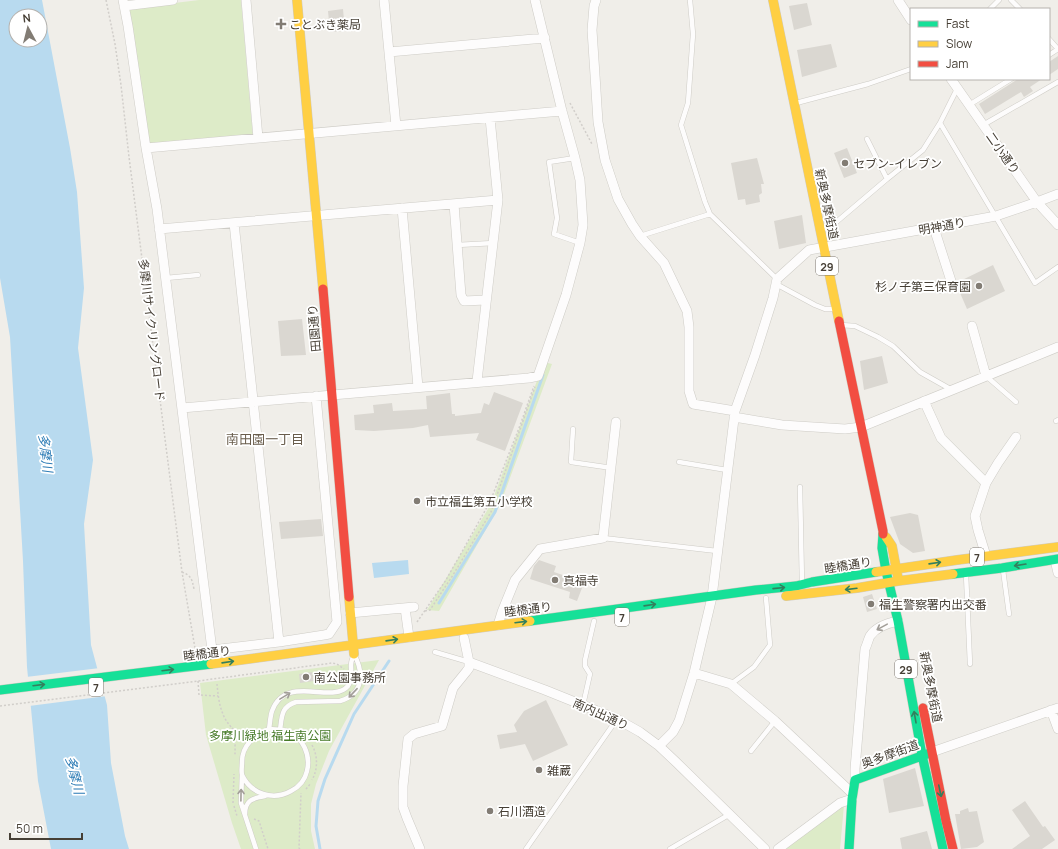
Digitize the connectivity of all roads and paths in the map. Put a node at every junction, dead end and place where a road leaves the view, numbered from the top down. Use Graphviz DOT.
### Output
graph roads {
  1 [pos="106,0"];
  2 [pos="173,0"];
  3 [pos="246,0"];
  4 [pos="297,0"];
  5 [pos="384,0"];
  6 [pos="535,0"];
  7 [pos="596,0"];
  8 [pos="690,0"];
  9 [pos="773,0"];
  10 [pos="898,0"];
  11 [pos="999,0"];
  12 [pos="1011,0"];
  13 [pos="123,3"];
  14 [pos="991,8"];
  15 [pos="1019,8"];
  16 [pos="910,18"];
  17 [pos="545,38"];
  18 [pos="1050,40"];
  19 [pos="1058,49"];
  20 [pos="389,52"];
  21 [pos="910,69"];
  22 [pos="952,80"];
  23 [pos="1009,80"];
  24 [pos="1058,82"];
  25 [pos="957,89"];
  26 [pos="794,103"];
  27 [pos="969,105"];
  28 [pos="562,112"];
  29 [pos="490,118"];
  30 [pos="940,123"];
  31 [pos="983,125"];
  32 [pos="396,126"];
  33 [pos="309,134"];
  34 [pos="258,138"];
  35 [pos="867,139"];
  36 [pos="146,148"];
  37 [pos="575,158"];
  38 [pos="887,179"];
  39 [pos="1058,194"];
  40 [pos="498,200"];
  41 [pos="1037,202"];
  42 [pos="454,204"];
  43 [pos="402,208"];
  44 [pos="710,214"];
  45 [pos="316,216"];
  46 [pos="996,216"];
  47 [pos="234,223"];
  48 [pos="1058,225"];
  49 [pos="934,228"];
  50 [pos="159,229"];
  51 [pos="820,230"];
  52 [pos="640,236"];
  53 [pos="494,243"];
  54 [pos="580,243"];
  55 [pos="457,245"];
  56 [pos="824,247"];
  57 [pos="1058,267"];
  58 [pos="198,275"];
  59 [pos="166,278"];
  60 [pos="777,281"];
  61 [pos="939,289"];
  62 [pos="486,300"];
  63 [pos="837,309"];
  64 [pos="840,325"];
  65 [pos="972,326"];
  66 [pos="1058,347"];
  67 [pos="538,376"];
  68 [pos="986,376"];
  69 [pos="478,381"];
  70 [pos="418,387"];
  71 [pos="952,390"];
  72 [pos="332,395"];
  73 [pos="316,396"];
  74 [pos="924,400"];
  75 [pos="253,401"];
  76 [pos="1016,402"];
  77 [pos="182,408"];
  78 [pos="735,414"];
  79 [pos="616,422"];
  80 [pos="861,426"];
  81 [pos="573,429"];
  82 [pos="1016,436"];
  83 [pos="679,462"];
  84 [pos="612,468"];
  85 [pos="727,470"];
  86 [pos="986,482"];
  87 [pos="800,487"];
  88 [pos="883,531"];
  89 [pos="604,538"];
  90 [pos="1058,547"];
  91 [pos="717,551"];
  92 [pos="986,556"];
  93 [pos="1056,559"];
  94 [pos="1002,568"];
  95 [pos="896,569"];
  96 [pos="886,571"];
  97 [pos="966,572"];
  98 [pos="1058,573"];
  99 [pos="896,584"];
  100 [pos="802,585"];
  101 [pos="802,595"];
  102 [pos="769,598"];
  103 [pos="714,602"];
  104 [pos="414,607"];
  105 [pos="405,608"];
  106 [pos="424,610"];
  107 [pos="905,610"];
  108 [pos="350,613"];
  109 [pos="1009,614"];
  110 [pos="594,621"];
  111 [pos="898,621"];
  112 [pos="417,622"];
  113 [pos="580,623"];
  114 [pos="498,625"];
  115 [pos="554,627"];
  116 [pos="409,637"];
  117 [pos="464,638"];
  118 [pos="279,642"];
  119 [pos="354,649"];
  120 [pos="435,652"];
  121 [pos="196,656"];
  122 [pos="469,662"];
  123 [pos="970,664"];
  124 [pos="236,670"];
  125 [pos="346,672"];
  126 [pos="694,673"];
  127 [pos="198,681"];
  128 [pos="217,684"];
  129 [pos="731,684"];
  130 [pos="0,690"];
  131 [pos="218,696"];
  132 [pos="582,705"];
  133 [pos="0,706"];
  134 [pos="1055,709"];
  135 [pos="617,719"];
  136 [pos="774,721"];
  137 [pos="232,728"];
  138 [pos="269,729"];
  139 [pos="1058,729"];
  140 [pos="280,730"];
  141 [pos="246,736"];
  142 [pos="236,744"];
  143 [pos="659,746"];
  144 [pos="751,751"];
  145 [pos="932,752"];
  146 [pos="922,755"];
  147 [pos="242,774"];
  148 [pos="854,780"];
  149 [pos="265,796"];
  150 [pos="852,796"];
  151 [pos="730,814"];
  152 [pos="245,816"];
  153 [pos="256,849"];
  154 [pos="420,849"];
  155 [pos="526,849"];
  156 [pos="670,849"];
  157 [pos="765,849"];
  158 [pos="778,849"];
  159 [pos="849,849"];
  160 [pos="943,849"];
  161 [pos="954,849"];
  1 -- 121 [label="path, 多摩川サイクリングロード"];
  2 -- 13 [label="street"];
  3 -- 34 [label="street"];
  4 -- 33 [label="main road, 田園通り"];
  5 -- 20 [label="street"];
  6 -- 17 [label="street"];
  7 -- 52 [label="street"];
  8 -- 44 [label="lane"];
  9 -- 26 [label="main road, 新奥多摩街道 / 29"];
  10 -- 16 [label="street"];
  11 -- 14 [label="lane"];
  12 -- 15 [label="lane"];
  13 -- 36 [label="street"];
  17 -- 20 [label="street"];
  17 -- 28 [label="street"];
  18 -- 19 [label="lane"];
  20 -- 32 [label="street"];
  21 -- 26 [label="lane"];
  22 -- 25 [label="street, 二小通り"];
  23 -- 27 [label="lane"];
  24 -- 31 [label="lane"];
  25 -- 27 [label="street, 二小通り"];
  25 -- 30 [label="lane"];
  26 -- 51 [label="main road, 新奥多摩街道 / 29"];
  27 -- 31 [label="street, 二小通り"];
  28 -- 29 [label="street"];
  28 -- 37 [label="street"];
  29 -- 32 [label="street"];
  29 -- 40 [label="street"];
  30 -- 38 [label="lane"];
  30 -- 46 [label="lane"];
  31 -- 41 [label="street, 二小通り"];
  32 -- 33 [label="street"];
  33 -- 34 [label="street"];
  33 -- 45 [label="main road, 田園通り"];
  34 -- 36 [label="street"];
  35 -- 38 [label="lane"];
  36 -- 50 [label="street"];
  37 -- 54 [label="street"];
  37 -- 54 [label="lane"];
  38 -- 51 [label="lane"];
  39 -- 41 [label="street, 明神通り"];
  40 -- 42 [label="street"];
  40 -- 53 [label="street"];
  41 -- 46 [label="street, 明神通り"];
  41 -- 48 [label="street, 二小通り"];
  42 -- 43 [label="street"];
  42 -- 55 [label="street"];
  43 -- 45 [label="street"];
  43 -- 70 [label="street"];
  44 -- 52 [label="lane"];
  44 -- 60 [label="lane"];
  45 -- 47 [label="street"];
  45 -- 72 [label="main road, 田園通り"];
  46 -- 49 [label="street, 明神通り"];
  46 -- 57 [label="lane"];
  47 -- 50 [label="street"];
  47 -- 75 [label="street"];
  49 -- 56 [label="street, 明神通り"];
  49 -- 61 [label="street"];
  50 -- 59 [label="street"];
  51 -- 56 [label="main road, 新奥多摩街道 / 29"];
  52 -- 78 [label="street"];
  53 -- 55 [label="lane"];
  53 -- 62 [label="street"];
  54 -- 67 [label="street"];
  55 -- 62 [label="street"];
  56 -- 60 [label="street, 明神通り"];
  56 -- 63 [label="main road, 新奥多摩街道 / 29"];
  58 -- 59 [label="lane"];
  59 -- 77 [label="street"];
  60 -- 63 [label="lane"];
  60 -- 78 [label="street"];
  62 -- 69 [label="street"];
  63 -- 64 [label="main road, 新奥多摩街道 / 29"];
  64 -- 71 [label="lane"];
  64 -- 80 [label="main road, 新奥多摩街道 / 29"];
  65 -- 68 [label="street"];
  66 -- 68 [label="street"];
  67 -- 69 [label="street"];
  67 -- 106 [label="path"];
  67 -- 106 [label="path"];
  68 -- 71 [label="street"];
  68 -- 76 [label="lane"];
  69 -- 70 [label="street"];
  70 -- 72 [label="street"];
  71 -- 74 [label="street"];
  72 -- 73 [label="street"];
  72 -- 108 [label="main road, 田園通り"];
  73 -- 75 [label="street"];
  73 -- 118 [label="street"];
  74 -- 80 [label="street"];
  74 -- 86 [label="street"];
  75 -- 77 [label="street"];
  75 -- 118 [label="street"];
  77 -- 118 [label="street"];
  78 -- 80 [label="street"];
  78 -- 85 [label="street"];
  79 -- 84 [label="street"];
  80 -- 88 [label="main road, 新奥多摩街道 / 29"];
  81 -- 84 [label="lane"];
  82 -- 86 [label="street"];
  83 -- 85 [label="lane"];
  84 -- 89 [label="street"];
  85 -- 91 [label="street"];
  86 -- 92 [label="street"];
  87 -- 100 [label="lane"];
  88 -- 95 [label="main road, 新奥多摩街道 / 29"];
  88 -- 96 [label="main road, 新奥多摩街道 / 29"];
  89 -- 91 [label="lane"];
  89 -- 114 [label="street"];
  90 -- 92 [label="main road, 睦橋通り / 7"];
  91 -- 103 [label="street"];
  95 -- 92 [label="main road, 睦橋通り / 7, one-way"];
  93 -- 94 [label="main road, 睦橋通り / 7, one-way"];
  93 -- 98 [label="street"];
  94 -- 97 [label="main road, 睦橋通り / 7"];
  94 -- 109 [label="lane"];
  95 -- 96 [label="main road, 睦橋通り / 7"];
  95 -- 99 [label="main road, 新奥多摩街道 / 29"];
  96 -- 99 [label="main road, 新奥多摩街道 / 29"];
  96 -- 100 [label="main road, 睦橋通り / 7"];
  97 -- 99 [label="main road, 睦橋通り / 7"];
  97 -- 123 [label="lane"];
  99 -- 101 [label="main road, 睦橋通り / 7, one-way"];
  99 -- 111 [label="main road, 新奥多摩街道 / 29"];
  100 -- 101 [label="lane"];
  103 -- 100 [label="main road, 睦橋通り / 7, one-way"];
  101 -- 102 [label="main road, 睦橋通り / 7"];
  102 -- 129 [label="lane"];
  103 -- 110 [label="main road, 睦橋通り / 7"];
  114 -- 103 [label="main road, 睦橋通り / 7, one-way"];
  103 -- 126 [label="street"];
  104 -- 105 [label="street"];
  105 -- 108 [label="street"];
  105 -- 116 [label="street"];
  106 -- 112 [label="path"];
  107 -- 145 [label="main road, 新奥多摩街道 / 29"];
  108 -- 119 [label="main road, 田園通り"];
  110 -- 113 [label="main road, 睦橋通り / 7"];
  110 -- 132 [label="lane"];
  146 -- 111 [label="main road, 新奥多摩街道 / 29, one-way"];
  111 -- 148 [label="street, one-way"];
  114 -- 116 [label="main road, 睦橋通り / 7"];
  115 -- 117 [label="main road, 睦橋通り / 7"];
  119 -- 116 [label="main road, 睦橋通り / 7, one-way"];
  117 -- 119 [label="main road, 睦橋通り / 7"];
  117 -- 122 [label="street"];
  119 -- 124 [label="main road, 睦橋通り / 7"];
  130 -- 119 [label="main road, 睦橋通り / 7, one-way"];
  138 -- 119 [label="lane, one-way"];
  119 -- 140 [label="lane, one-way"];
  120 -- 122 [label="lane"];
  122 -- 132 [label="street, 南内出通り"];
  122 -- 154 [label="street"];
  125 -- 127 [label="path"];
  126 -- 129 [label="street"];
  126 -- 143 [label="street"];
  127 -- 131 [label="path"];
  127 -- 133 [label="path"];
  128 -- 131 [label="path"];
  129 -- 136 [label="street"];
  131 -- 137 [label="path"];
  132 -- 135 [label="street, 南内出通り"];
  134 -- 139 [label="street"];
  134 -- 145 [label="street"];
  135 -- 143 [label="street, 南内出通り"];
  135 -- 155 [label="lane"];
  136 -- 144 [label="lane"];
  136 -- 150 [label="street"];
  137 -- 141 [label="path"];
  137 -- 142 [label="path"];
  138 -- 140 [label="lane"];
  138 -- 147 [label="lane"];
  140 -- 149 [label="lane"];
  143 -- 151 [label="street, 南内出通り"];
  145 -- 146 [label="main road, 奥多摩街道"];
  145 -- 161 [label="main road, 新奥多摩街道 / 29, one-way"];
  146 -- 148 [label="main road, 奥多摩街道"];
  146 -- 160 [label="main road, 新奥多摩街道 / 29"];
  147 -- 149 [label="lane"];
  152 -- 147 [label="lane, one-way"];
  148 -- 150 [label="main road, 奥多摩街道"];
  149 -- 152 [label="lane"];
  150 -- 158 [label="street"];
  150 -- 159 [label="main road, 奥多摩街道"];
  151 -- 156 [label="lane"];
  151 -- 157 [label="street, 南内出通り"];
  152 -- 153 [label="lane"];
}
